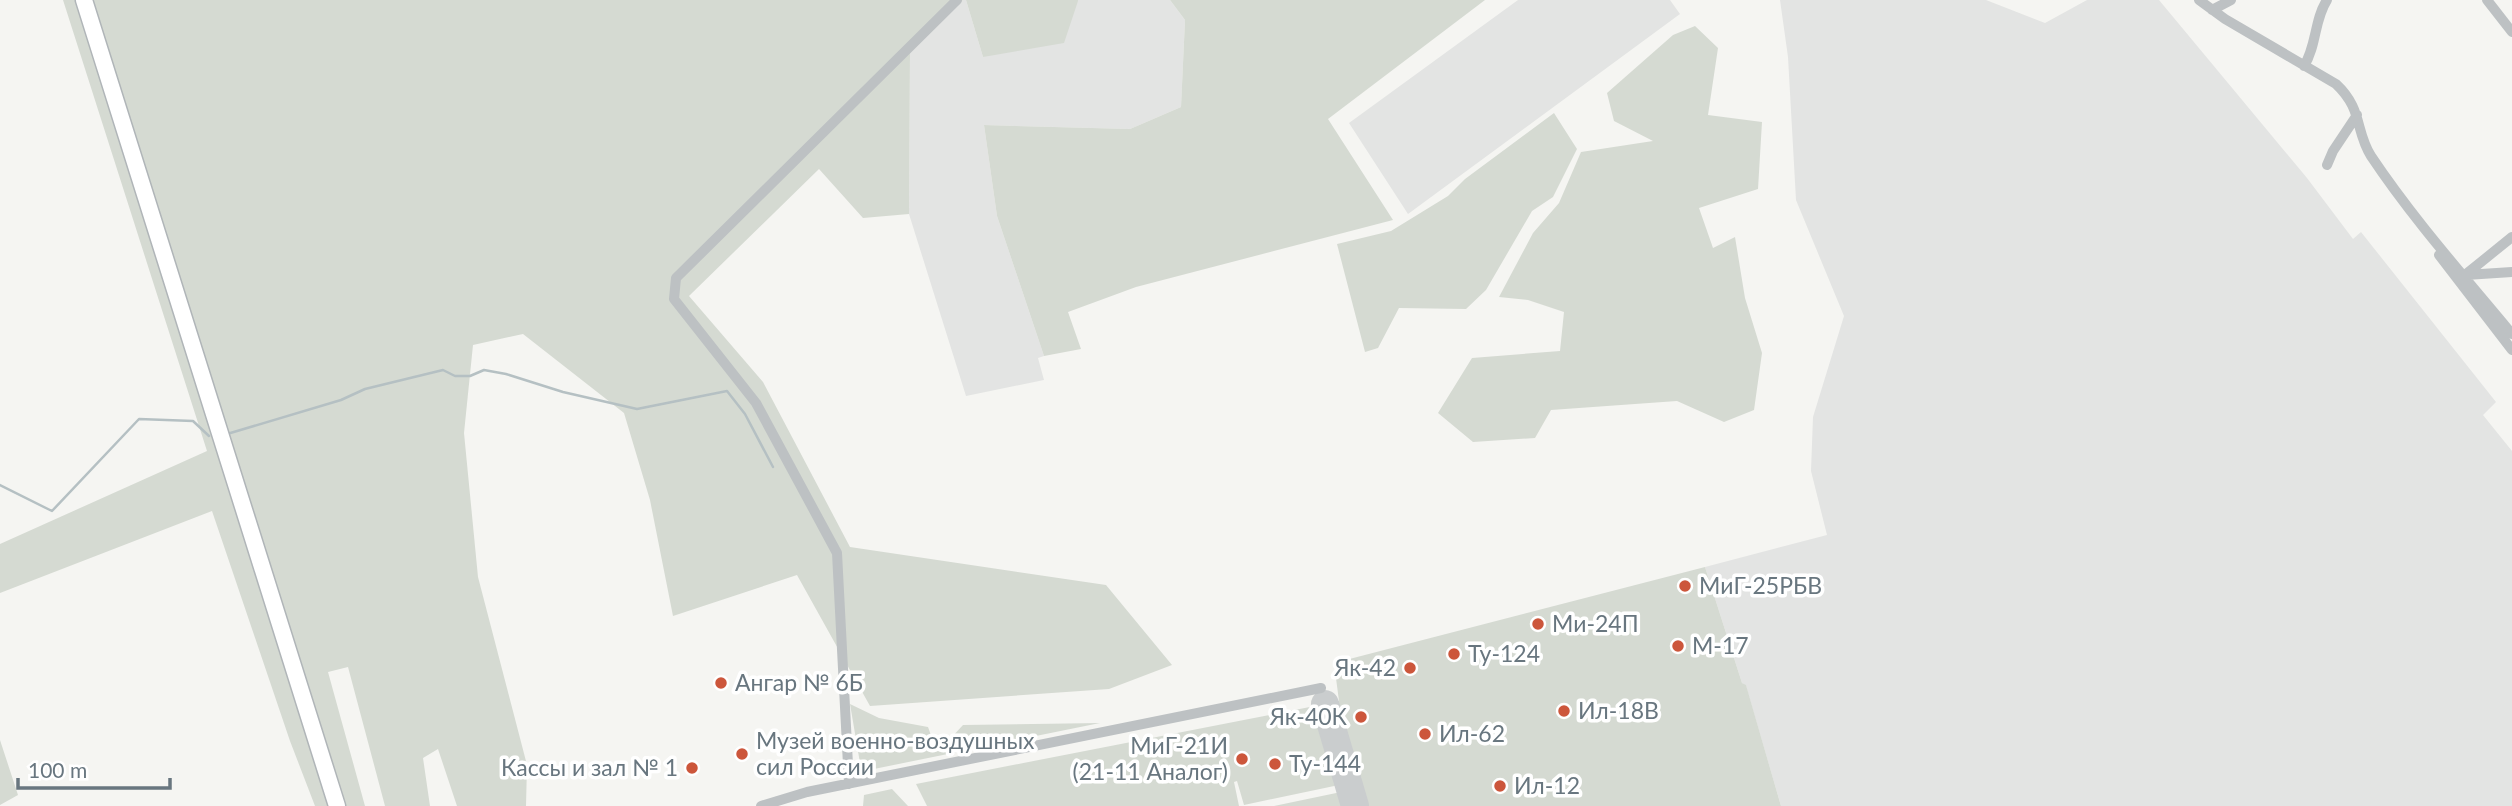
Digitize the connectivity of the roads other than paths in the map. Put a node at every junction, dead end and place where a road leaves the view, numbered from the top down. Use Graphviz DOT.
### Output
graph roads {
  1 [pos="84,0"];
  2 [pos="957,0"];
  3 [pos="2199,0"];
  4 [pos="2231,0"];
  5 [pos="2327,0"];
  6 [pos="2487,0"];
  7 [pos="2212,10"];
  8 [pos="2512,32"];
  9 [pos="2304,66"];
  10 [pos="2357,115"];
  11 [pos="2327,165"];
  12 [pos="2512,237"];
  13 [pos="2512,272"];
  14 [pos="2460,278"];
  15 [pos="2512,334"];
  16 [pos="2512,350"];
  17 [pos="1321,688"];
  18 [pos="849,784"];
  19 [pos="337,806"];
  20 [pos="761,806"];
  1 -- 19 [label="street"];
  2 -- 18 [label="street"];
  3 -- 7 [label="street"];
  4 -- 7 [label="street"];
  5 -- 9 [label="street"];
  6 -- 8 [label="street"];
  7 -- 9 [label="street"];
  9 -- 10 [label="street"];
  10 -- 11 [label="street"];
  10 -- 14 [label="street"];
  12 -- 14 [label="street"];
  13 -- 14 [label="street"];
  14 -- 15 [label="street"];
  14 -- 16 [label="street"];
  17 -- 18 [label="street"];
  18 -- 20 [label="street"];
}
